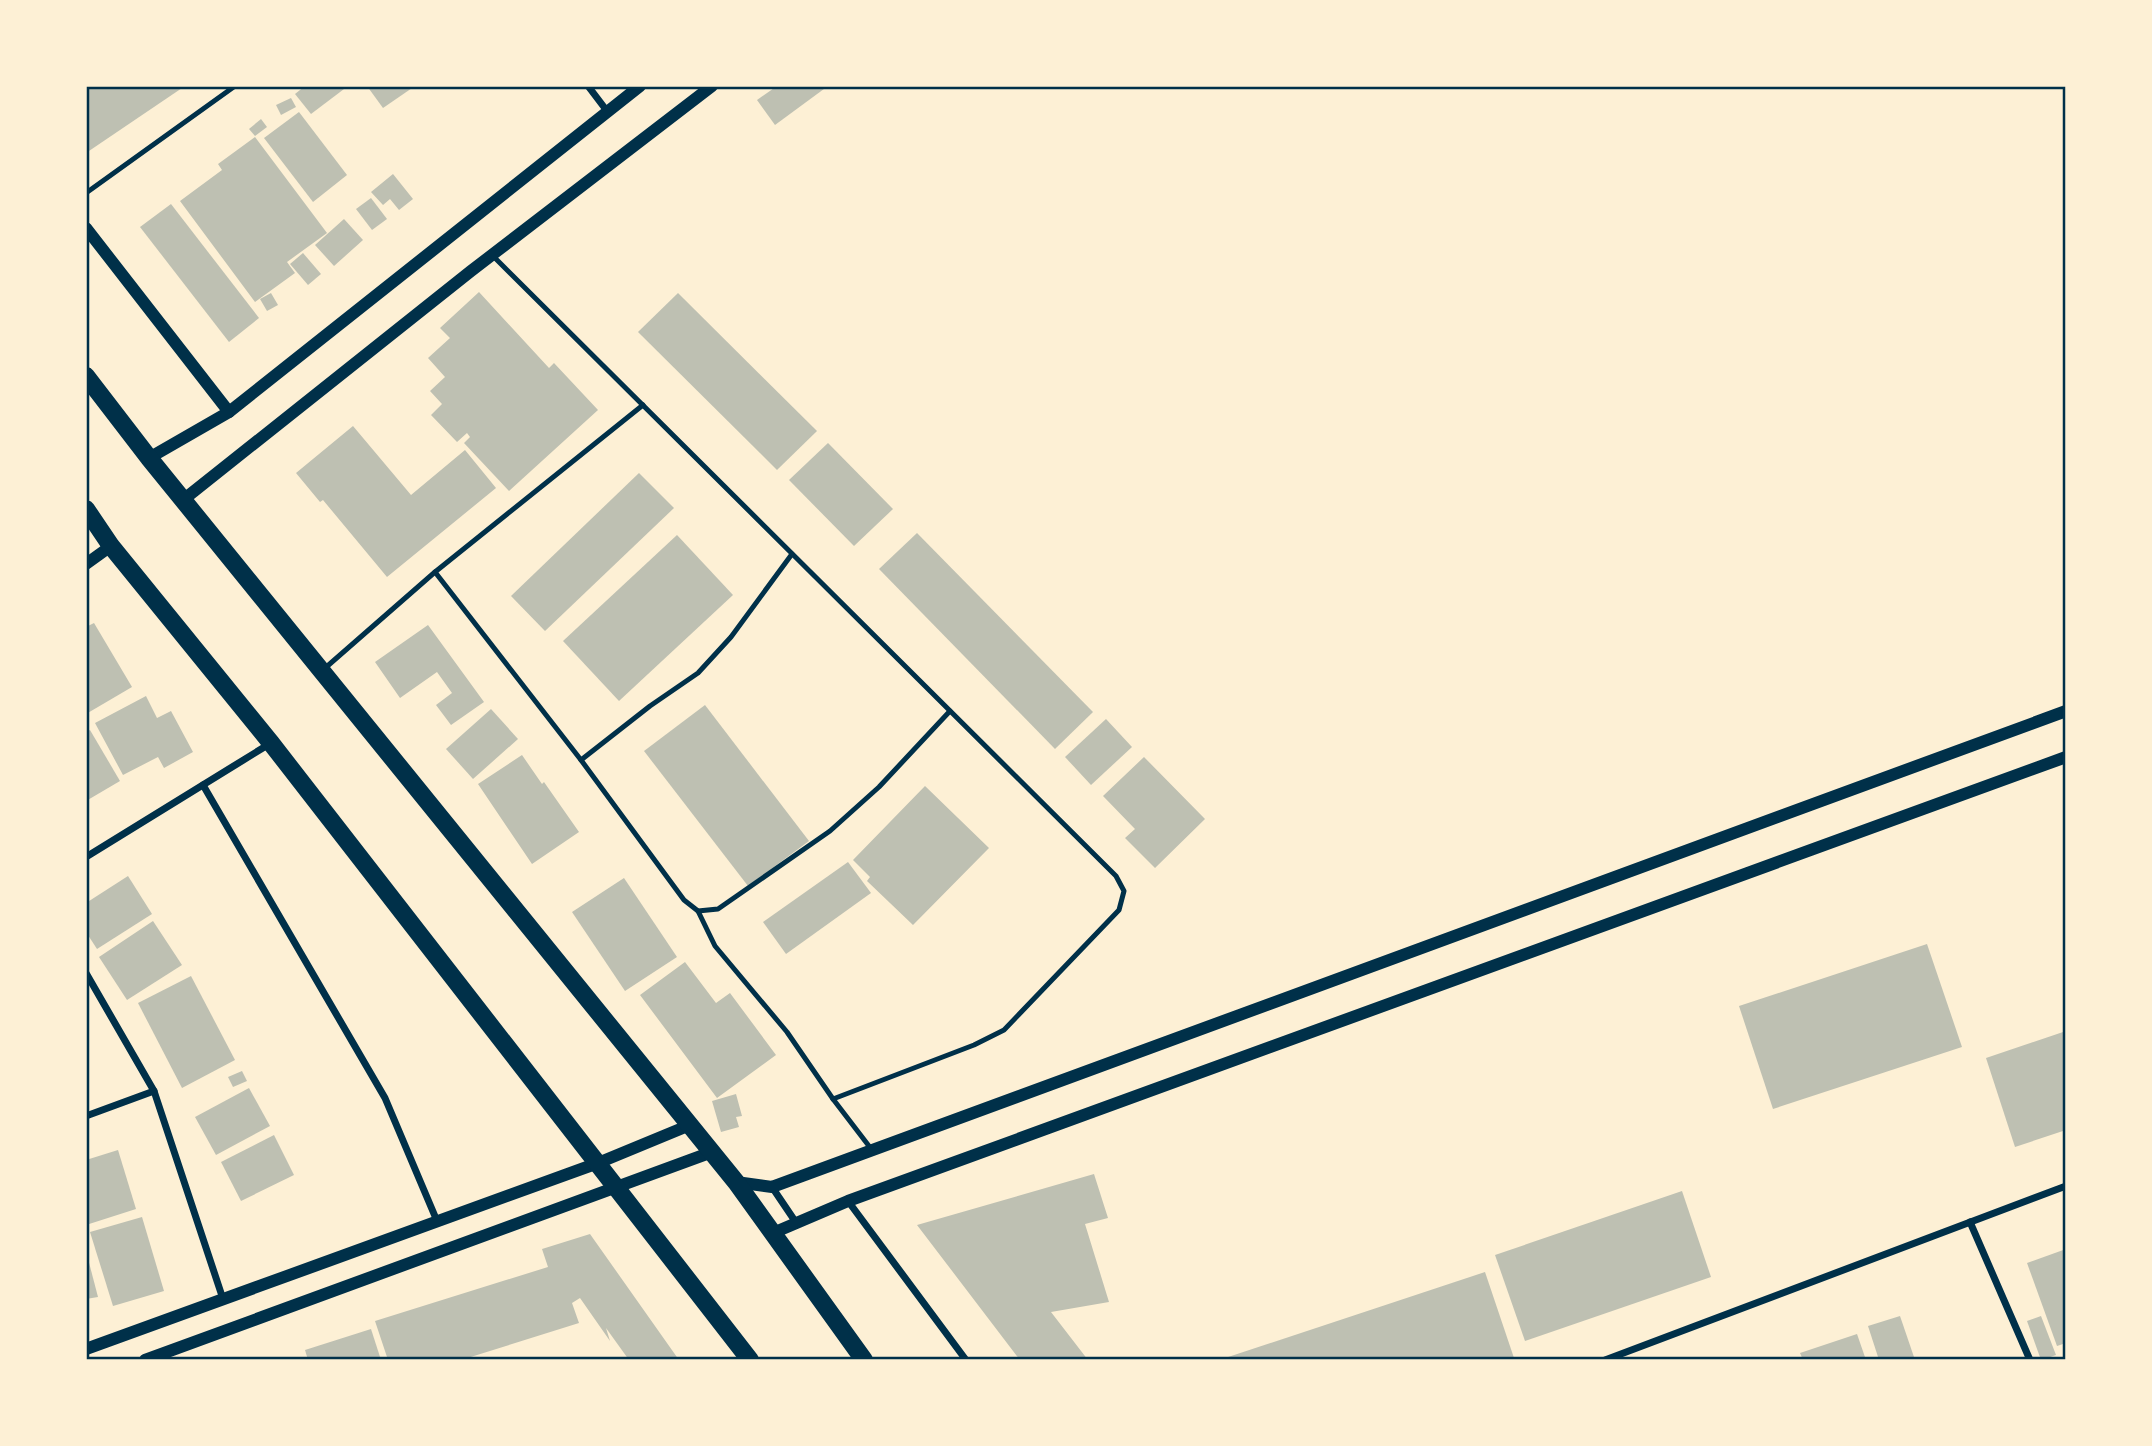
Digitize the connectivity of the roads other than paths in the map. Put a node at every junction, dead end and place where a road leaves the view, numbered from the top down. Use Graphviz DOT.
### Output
graph roads {
  1 [pos="235,86"];
  2 [pos="588,86"];
  3 [pos="640,86"];
  4 [pos="712,86"];
  5 [pos="607,111"];
  6 [pos="86,193"];
  7 [pos="86,228"];
  8 [pos="492,255"];
  9 [pos="86,376"];
  10 [pos="643,405"];
  11 [pos="229,412"];
  12 [pos="149,458"];
  13 [pos="183,500"];
  14 [pos="86,511"];
  15 [pos="111,546"];
  16 [pos="792,554"];
  17 [pos="86,564"];
  18 [pos="435,572"];
  19 [pos="322,671"];
  20 [pos="950,711"];
  21 [pos="2066,711"];
  22 [pos="271,743"];
  23 [pos="2066,757"];
  24 [pos="581,760"];
  25 [pos="203,785"];
  26 [pos="86,858"];
  27 [pos="698,911"];
  28 [pos="86,973"];
  29 [pos="154,1091"];
  30 [pos="833,1099"];
  31 [pos="86,1116"];
  32 [pos="690,1125"];
  33 [pos="872,1150"];
  34 [pos="712,1152"];
  35 [pos="597,1163"];
  36 [pos="736,1182"];
  37 [pos="2066,1186"];
  38 [pos="772,1187"];
  39 [pos="617,1188"];
  40 [pos="848,1201"];
  41 [pos="437,1222"];
  42 [pos="1970,1222"];
  43 [pos="797,1224"];
  44 [pos="773,1233"];
  45 [pos="223,1299"];
  46 [pos="86,1349"];
  47 [pos="145,1360"];
  48 [pos="750,1360"];
  49 [pos="864,1360"];
  50 [pos="966,1360"];
  51 [pos="1605,1360"];
  52 [pos="2030,1360"];
  1 -- 6 [label="lane"];
  2 -- 5 [label="street"];
  3 -- 5 [label="street"];
  4 -- 8 [label="street"];
  5 -- 11 [label="street"];
  7 -- 11 [label="street"];
  8 -- 10 [label="lane"];
  8 -- 13 [label="street"];
  9 -- 12 [label="main road"];
  10 -- 16 [label="lane"];
  10 -- 18 [label="lane"];
  11 -- 12 [label="street"];
  12 -- 13 [label="main road"];
  13 -- 19 [label="main road"];
  14 -- 15 [label="main road"];
  15 -- 17 [label="street"];
  15 -- 22 [label="main road"];
  16 -- 20 [label="lane"];
  16 -- 24 [label="lane"];
  18 -- 19 [label="lane"];
  18 -- 24 [label="lane"];
  19 -- 32 [label="main road"];
  20 -- 27 [label="lane"];
  20 -- 30 [label="lane"];
  21 -- 33 [label="street"];
  22 -- 25 [label="street"];
  22 -- 35 [label="main road"];
  23 -- 40 [label="street"];
  24 -- 27 [label="lane"];
  25 -- 26 [label="street"];
  25 -- 41 [label="street"];
  27 -- 30 [label="lane"];
  28 -- 29 [label="street"];
  29 -- 31 [label="street"];
  29 -- 45 [label="street"];
  30 -- 33 [label="lane"];
  32 -- 34 [label="main road"];
  32 -- 35 [label="street"];
  33 -- 38 [label="street"];
  34 -- 36 [label="main road"];
  34 -- 39 [label="street"];
  35 -- 39 [label="main road"];
  35 -- 41 [label="street"];
  36 -- 38 [label="street"];
  36 -- 44 [label="main road"];
  37 -- 42 [label="street"];
  38 -- 43 [label="street"];
  39 -- 47 [label="street"];
  39 -- 48 [label="main road"];
  40 -- 43 [label="street"];
  40 -- 50 [label="street"];
  41 -- 45 [label="street"];
  42 -- 51 [label="street"];
  42 -- 52 [label="street"];
  43 -- 44 [label="street"];
  44 -- 49 [label="main road"];
  45 -- 46 [label="street"];
}
